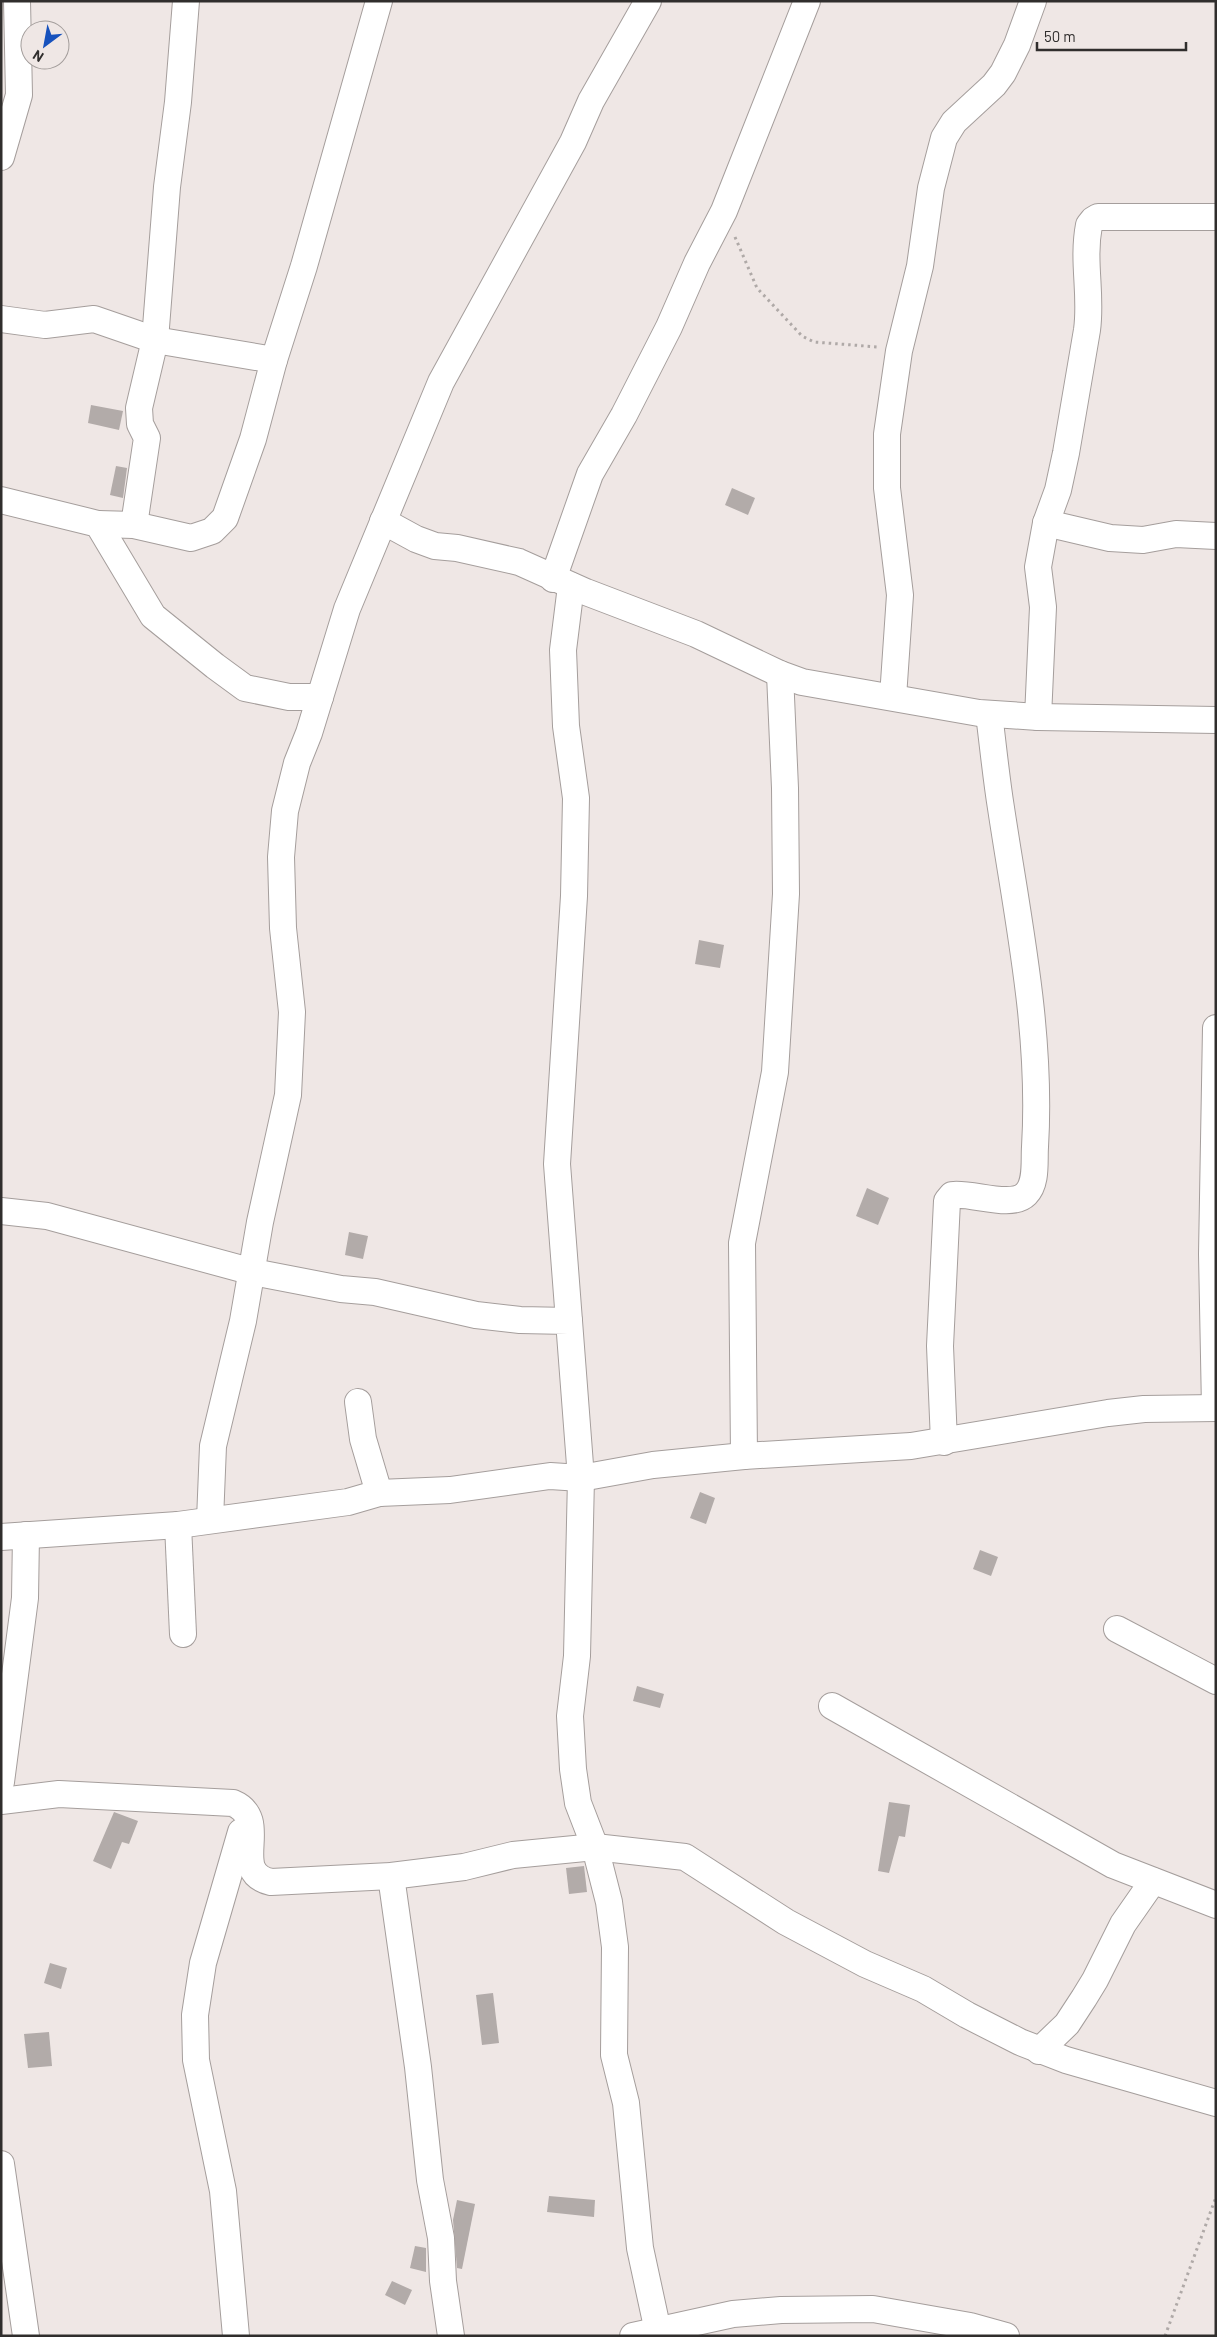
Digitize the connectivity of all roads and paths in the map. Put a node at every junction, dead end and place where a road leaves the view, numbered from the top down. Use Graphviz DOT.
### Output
graph roads {
  1 [pos="17,1"];
  2 [pos="186,1"];
  3 [pos="379,1"];
  4 [pos="648,1"];
  5 [pos="807,1"];
  6 [pos="1033,1"];
  7 [pos="1,157"];
  8 [pos="724,211"];
  9 [pos="1216,218"];
  10 [pos="1,320"];
  11 [pos="155,340"];
  12 [pos="899,351"];
  13 [pos="274,360"];
  14 [pos="1,500"];
  15 [pos="383,521"];
  16 [pos="1046,523"];
  17 [pos="98,524"];
  18 [pos="134,525"];
  19 [pos="1216,536"];
  20 [pos="562,582"];
  21 [pos="780,674"];
  22 [pos="320,696"];
  23 [pos="893,697"];
  24 [pos="990,714"];
  25 [pos="1038,718"];
  26 [pos="1216,720"];
  27 [pos="1216,1028"];
  28 [pos="1,1211"];
  29 [pos="253,1272"];
  30 [pos="569,1321"];
  31 [pos="358,1402"];
  32 [pos="1215,1408"];
  33 [pos="944,1442"];
  34 [pos="744,1456"];
  35 [pos="581,1478"];
  36 [pos="379,1493"];
  37 [pos="210,1520"];
  38 [pos="178,1525"];
  39 [pos="14,1536"];
  40 [pos="1118,1629"];
  41 [pos="183,1634"];
  42 [pos="1216,1681"];
  43 [pos="832,1706"];
  44 [pos="1,1782"];
  45 [pos="1,1801"];
  46 [pos="247,1812"];
  47 [pos="595,1847"];
  48 [pos="391,1876"];
  49 [pos="1153,1881"];
  50 [pos="1216,1905"];
  51 [pos="1039,2050"];
  52 [pos="1216,2104"];
  53 [pos="1,2164"];
  54 [pos="1216,2197"];
  55 [pos="658,2333"];
  56 [pos="26,2336"];
  57 [pos="236,2336"];
  58 [pos="451,2336"];
  59 [pos="633,2336"];
  60 [pos="1006,2336"];
  61 [pos="1165,2336"];
  1 -- 7 [label="street"];
  2 -- 11 [label="street"];
  3 -- 13 [label="street"];
  4 -- 15 [label="street"];
  5 -- 8 [label="street"];
  6 -- 12 [label="street"];
  8 -- 12 [label="path"];
  8 -- 20 [label="street"];
  9 -- 16 [label="street"];
  10 -- 11 [label="street"];
  11 -- 13 [label="street"];
  11 -- 18 [label="street"];
  12 -- 23 [label="street"];
  13 -- 18 [label="street"];
  14 -- 17 [label="street"];
  15 -- 20 [label="street"];
  15 -- 22 [label="street"];
  16 -- 19 [label="street"];
  16 -- 25 [label="street"];
  17 -- 18 [label="street"];
  17 -- 22 [label="street"];
  20 -- 21 [label="street"];
  20 -- 30 [label="street"];
  21 -- 23 [label="street"];
  21 -- 34 [label="street"];
  22 -- 29 [label="street"];
  23 -- 24 [label="street"];
  24 -- 25 [label="street"];
  24 -- 33 [label="street"];
  25 -- 26 [label="street"];
  27 -- 32 [label="street"];
  28 -- 29 [label="street"];
  29 -- 30 [label="street"];
  29 -- 37 [label="street"];
  30 -- 35 [label="street"];
  31 -- 36 [label="street"];
  32 -- 33 [label="street"];
  33 -- 34 [label="street"];
  34 -- 35 [label="street"];
  35 -- 36 [label="street"];
  35 -- 47 [label="street"];
  36 -- 37 [label="street"];
  37 -- 38 [label="street"];
  38 -- 39 [label="street"];
  38 -- 41 [label="street"];
  39 -- 44 [label="street"];
  40 -- 42 [label="street"];
  43 -- 49 [label="street"];
  45 -- 46 [label="street"];
  46 -- 48 [label="street"];
  46 -- 57 [label="street"];
  47 -- 48 [label="street"];
  47 -- 51 [label="street"];
  47 -- 55 [label="street"];
  48 -- 58 [label="street"];
  49 -- 50 [label="street"];
  49 -- 51 [label="street"];
  51 -- 52 [label="street"];
  53 -- 56 [label="street"];
  54 -- 61 [label="path"];
  55 -- 59 [label="street"];
  55 -- 60 [label="street"];
}
